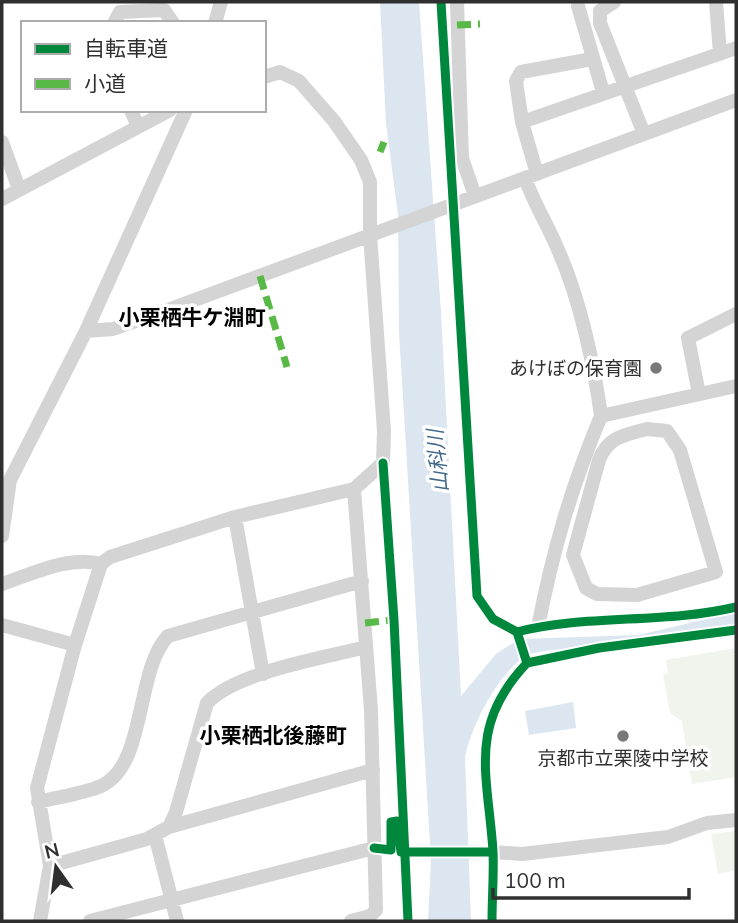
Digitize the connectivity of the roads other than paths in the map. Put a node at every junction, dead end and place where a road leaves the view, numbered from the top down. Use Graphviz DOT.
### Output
graph roads {
  1 [pos="221,2"];
  2 [pos="457,2"];
  3 [pos="614,2"];
  4 [pos="716,2"];
  5 [pos="583,4"];
  6 [pos="600,11"];
  7 [pos="168,12"];
  8 [pos="115,21"];
  9 [pos="216,21"];
  10 [pos="736,48"];
  11 [pos="720,54"];
  12 [pos="592,59"];
  13 [pos="266,76"];
  14 [pos="622,86"];
  15 [pos="603,92"];
  16 [pos="736,100"];
  17 [pos="132,112"];
  18 [pos="166,112"];
  19 [pos="185,112"];
  20 [pos="522,122"];
  21 [pos="138,127"];
  22 [pos="644,134"];
  23 [pos="2,142"];
  24 [pos="531,176"];
  25 [pos="19,190"];
  26 [pos="475,197"];
  27 [pos="2,199"];
  28 [pos="373,234"];
  29 [pos="736,314"];
  30 [pos="86,331"];
  31 [pos="736,386"];
  32 [pos="699,394"];
  33 [pos="655,403"];
  34 [pos="601,416"];
  35 [pos="659,429"];
  36 [pos="354,489"];
  37 [pos="235,517"];
  38 [pos="2,528"];
  39 [pos="2,536"];
  40 [pos="101,564"];
  41 [pos="362,581"];
  42 [pos="2,584"];
  43 [pos="252,611"];
  44 [pos="2,625"];
  45 [pos="538,627"];
  46 [pos="75,645"];
  47 [pos="366,647"];
  48 [pos="263,674"];
  49 [pos="373,770"];
  50 [pos="38,802"];
  51 [pos="736,820"];
  52 [pos="169,827"];
  53 [pos="155,835"];
  54 [pos="374,848"];
  55 [pos="493,852"];
  56 [pos="50,866"];
  57 [pos="172,901"];
  58 [pos="40,921"];
  59 [pos="90,921"];
  60 [pos="177,921"];
  61 [pos="351,921"];
  1 -- 9 [label="street"];
  2 -- 26 [label="street"];
  3 -- 6 [label="street"];
  4 -- 11 [label="street"];
  5 -- 6 [label="street"];
  5 -- 12 [label="street"];
  6 -- 14 [label="street"];
  7 -- 8 [label="street"];
  10 -- 11 [label="street"];
  11 -- 14 [label="street"];
  12 -- 15 [label="street"];
  12 -- 20 [label="street"];
  13 -- 28 [label="street"];
  14 -- 15 [label="street"];
  14 -- 22 [label="street"];
  15 -- 20 [label="street"];
  16 -- 22 [label="street"];
  17 -- 21 [label="street"];
  18 -- 21 [label="street"];
  19 -- 30 [label="street"];
  20 -- 24 [label="street"];
  21 -- 25 [label="street"];
  22 -- 24 [label="street"];
  23 -- 25 [label="street"];
  24 -- 26 [label="street"];
  24 -- 34 [label="street"];
  25 -- 27 [label="street"];
  26 -- 28 [label="street"];
  28 -- 30 [label="street"];
  28 -- 36 [label="street"];
  29 -- 32 [label="street"];
  30 -- 38 [label="street"];
  31 -- 32 [label="street"];
  32 -- 33 [label="street"];
  33 -- 34 [label="street"];
  33 -- 35 [label="street"];
  34 -- 45 [label="street"];
  35 -- 35 [label="street"];
  36 -- 37 [label="street"];
  36 -- 41 [label="street"];
  37 -- 40 [label="street"];
  37 -- 43 [label="street"];
  38 -- 39 [label="street"];
  40 -- 42 [label="street"];
  40 -- 46 [label="street"];
  41 -- 43 [label="street"];
  41 -- 47 [label="street"];
  43 -- 48 [label="street"];
  43 -- 50 [label="street"];
  44 -- 46 [label="street"];
  46 -- 50 [label="street"];
  47 -- 48 [label="street"];
  47 -- 49 [label="street"];
  48 -- 52 [label="street"];
  49 -- 52 [label="street"];
  49 -- 54 [label="street"];
  50 -- 56 [label="street"];
  51 -- 55 [label="street"];
  52 -- 53 [label="street"];
  53 -- 56 [label="street"];
  53 -- 57 [label="street"];
  54 -- 57 [label="street"];
  54 -- 61 [label="street"];
  56 -- 58 [label="street"];
  57 -- 59 [label="street"];
  57 -- 60 [label="street"];
}
